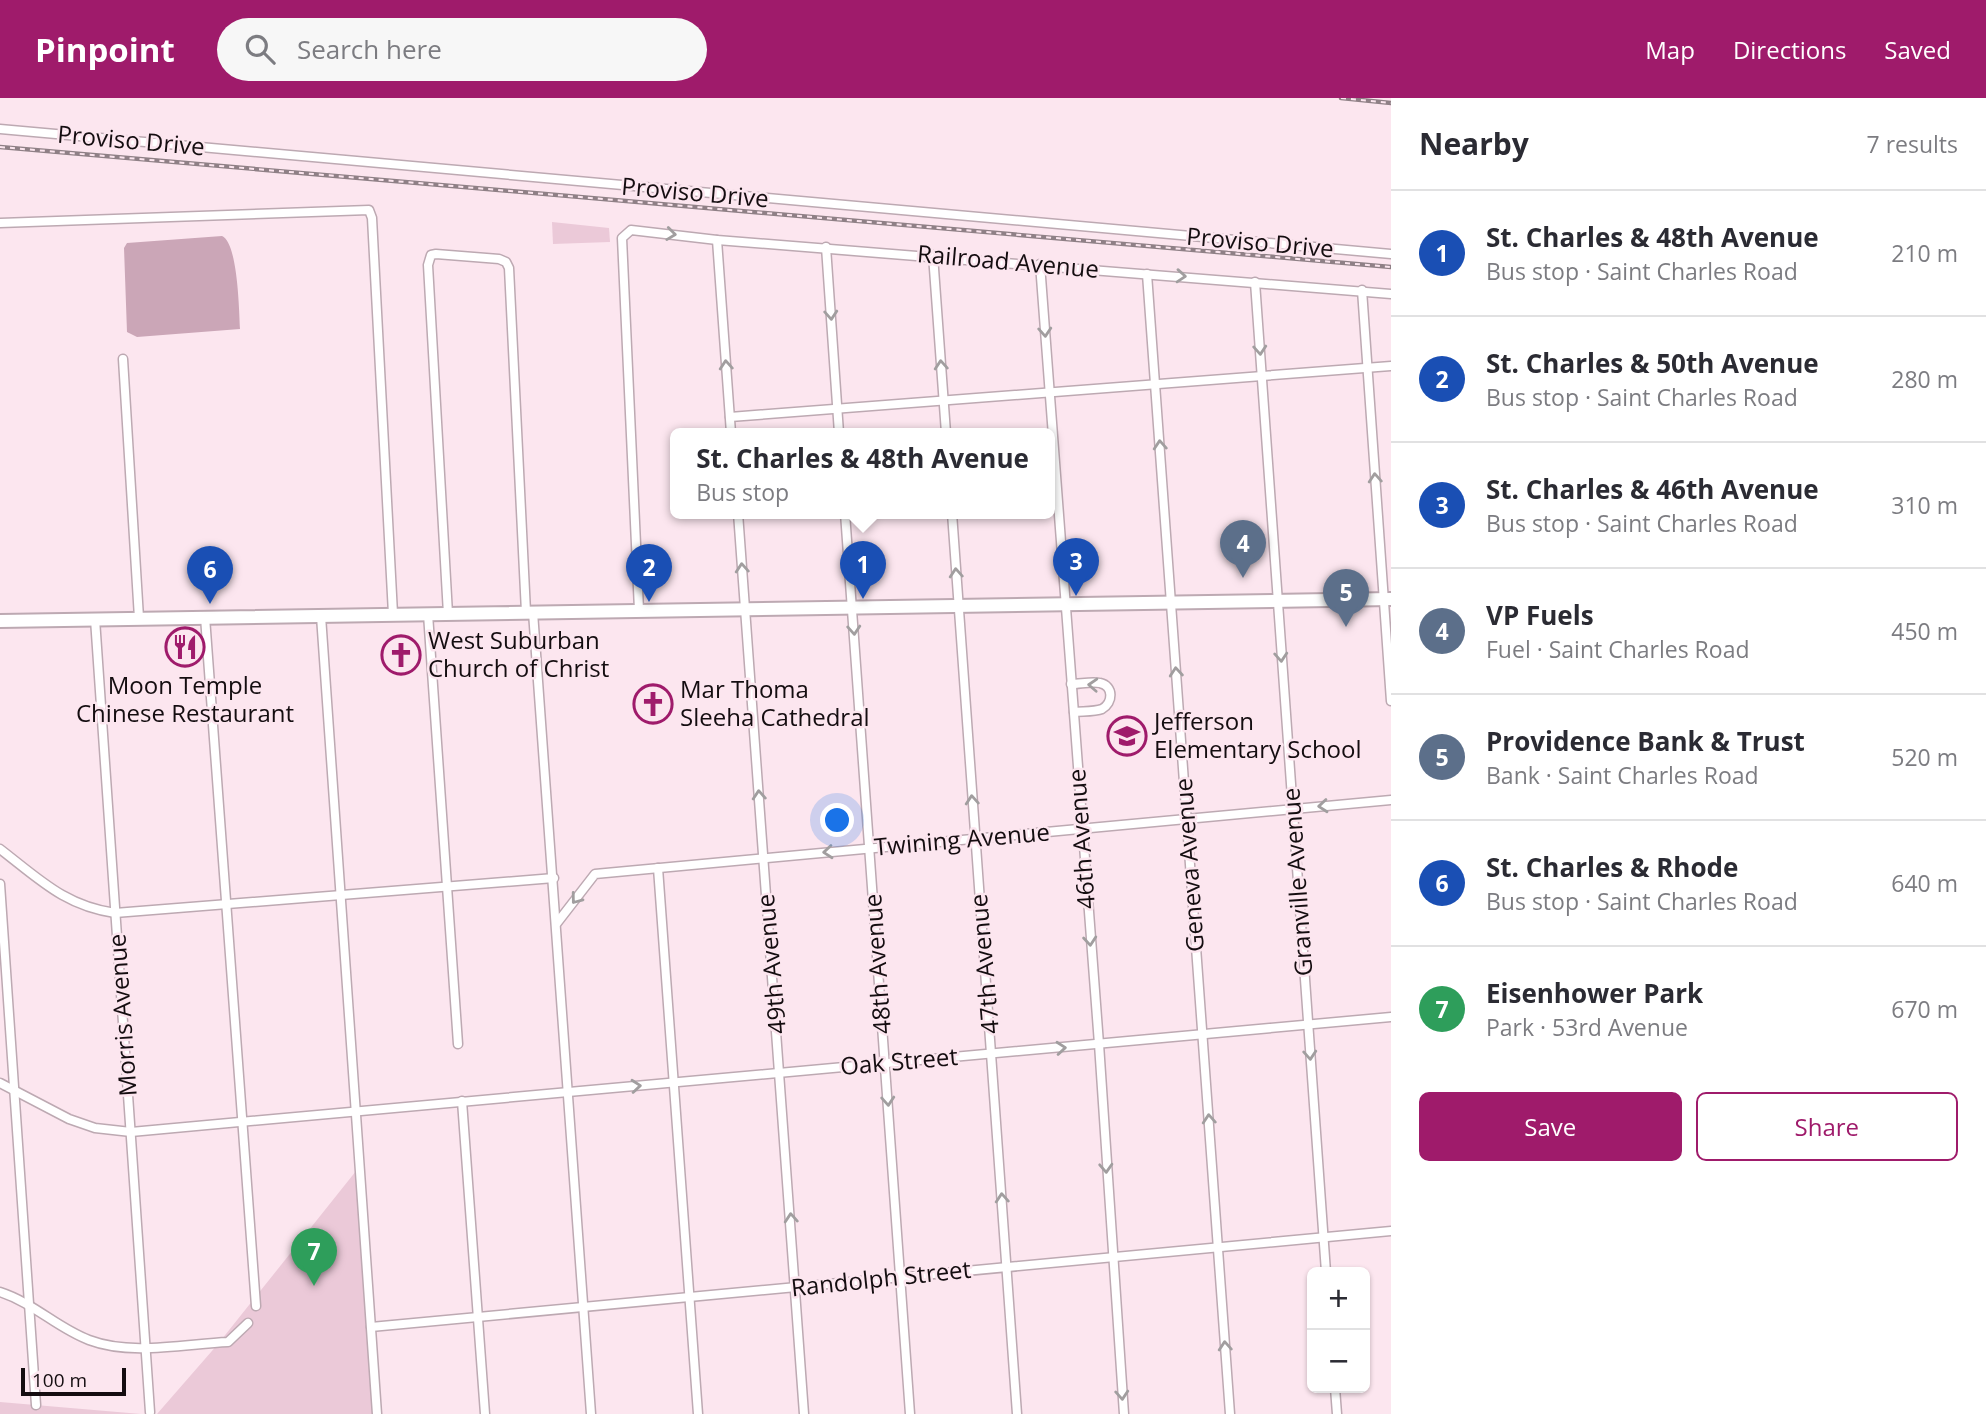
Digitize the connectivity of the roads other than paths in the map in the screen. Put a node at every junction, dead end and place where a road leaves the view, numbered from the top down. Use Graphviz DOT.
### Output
graph roads {
  1 [pos="0,129"];
  2 [pos="0,223"];
  3 [pos="717,240"];
  4 [pos="826,247"];
  5 [pos="1391,254"];
  6 [pos="933,255"];
  7 [pos="1040,264"];
  8 [pos="1147,274"];
  9 [pos="1255,282"];
  10 [pos="1362,290"];
  11 [pos="1391,294"];
  12 [pos="123,359"];
  13 [pos="1391,366"];
  14 [pos="1367,368"];
  15 [pos="1261,376"];
  16 [pos="1156,385"];
  17 [pos="1049,394"];
  18 [pos="944,401"];
  19 [pos="837,410"];
  20 [pos="730,417"];
  21 [pos="731,428"];
  22 [pos="839,428"];
  23 [pos="946,428"];
  24 [pos="1052,428"];
  25 [pos="1055,473"];
  26 [pos="738,519"];
  27 [pos="846,519"];
  28 [pos="952,519"];
  29 [pos="1387,599"];
  30 [pos="1278,601"];
  31 [pos="1171,602"];
  32 [pos="1065,604"];
  33 [pos="958,606"];
  34 [pos="853,607"];
  35 [pos="745,609"];
  36 [pos="639,610"];
  37 [pos="530,612"];
  38 [pos="393,614"];
  39 [pos="428,614"];
  40 [pos="448,614"];
  41 [pos="321,615"];
  42 [pos="205,617"];
  43 [pos="139,618"];
  44 [pos="95,619"];
  45 [pos="0,621"];
  46 [pos="1071,684"];
  47 [pos="1391,701"];
  48 [pos="1073,712"];
  49 [pos="1391,800"];
  50 [pos="1292,809"];
  51 [pos="1187,819"];
  52 [pos="1081,829"];
  53 [pos="975,838"];
  54 [pos="869,848"];
  55 [pos="0,849"];
  56 [pos="763,858"];
  57 [pos="658,867"];
  58 [pos="554,878"];
  59 [pos="0,884"];
  60 [pos="447,886"];
  61 [pos="339,896"];
  62 [pos="226,905"];
  63 [pos="115,913"];
  64 [pos="557,923"];
  65 [pos="1391,1017"];
  66 [pos="1308,1024"];
  67 [pos="1202,1034"];
  68 [pos="457,1044"];
  69 [pos="1099,1044"];
  70 [pos="993,1054"];
  71 [pos="885,1063"];
  72 [pos="780,1073"];
  73 [pos="674,1082"];
  74 [pos="0,1083"];
  75 [pos="14,1089"];
  76 [pos="568,1092"];
  77 [pos="462,1101"];
  78 [pos="354,1111"];
  79 [pos="242,1121"];
  80 [pos="131,1132"];
  81 [pos="1391,1231"];
  82 [pos="1324,1237"];
  83 [pos="1218,1247"];
  84 [pos="1112,1257"];
  85 [pos="1006,1266"];
  86 [pos="1326,1267"];
  87 [pos="901,1275"];
  88 [pos="795,1286"];
  89 [pos="0,1293"];
  90 [pos="689,1297"];
  91 [pos="28,1302"];
  92 [pos="256,1306"];
  93 [pos="583,1307"];
  94 [pos="477,1316"];
  95 [pos="248,1322"];
  96 [pos="371,1327"];
  97 [pos="145,1346"];
  98 [pos="1335,1393"];
  99 [pos="36,1405"];
  100 [pos="150,1412"];
  101 [pos="377,1414"];
  102 [pos="485,1414"];
  103 [pos="591,1414"];
  104 [pos="698,1414"];
  105 [pos="804,1414"];
  106 [pos="910,1414"];
  107 [pos="1017,1414"];
  108 [pos="1124,1414"];
  109 [pos="1230,1414"];
  110 [pos="1337,1414"];
  1 -- 5 [label="street, Proviso Drive"];
  2 -- 38 [label="street"];
  3 -- 4 [label="street, Railroad Avenue"];
  20 -- 3 [label="street, one-way"];
  36 -- 3 [label="street, Railroad Avenue, one-way"];
  4 -- 6 [label="street, Railroad Avenue"];
  4 -- 19 [label="street, one-way"];
  6 -- 7 [label="street, Railroad Avenue"];
  18 -- 6 [label="street, one-way"];
  7 -- 8 [label="street, Railroad Avenue"];
  7 -- 17 [label="street, 46th Avenue, one-way"];
  8 -- 9 [label="street, Railroad Avenue, one-way"];
  8 -- 16 [label="street, Geneva Avenue"];
  9 -- 10 [label="street, Railroad Avenue"];
  9 -- 15 [label="street, Granville Avenue, one-way"];
  10 -- 11 [label="street, Railroad Avenue"];
  10 -- 14 [label="street"];
  12 -- 43 [label="street"];
  13 -- 14 [label="street"];
  14 -- 15 [label="street"];
  29 -- 14 [label="street, one-way"];
  15 -- 16 [label="street"];
  15 -- 30 [label="street, Granville Avenue"];
  16 -- 17 [label="street"];
  31 -- 16 [label="street, Geneva Avenue, one-way"];
  17 -- 18 [label="street"];
  17 -- 24 [label="street, 46th Avenue"];
  18 -- 19 [label="street"];
  18 -- 23 [label="street"];
  19 -- 20 [label="street"];
  19 -- 22 [label="street"];
  20 -- 21 [label="street"];
  25 -- 32 [label="street, 46th Avenue"];
  35 -- 26 [label="street, 49th Avenue, one-way"];
  27 -- 34 [label="street, 48th Avenue"];
  33 -- 28 [label="street, 47th Avenue, one-way"];
  29 -- 30 [label="main road"];
  29 -- 47 [label="street"];
  30 -- 31 [label="main road"];
  30 -- 50 [label="street, Granville Avenue, one-way"];
  31 -- 32 [label="main road"];
  51 -- 31 [label="street, Geneva Avenue, one-way"];
  32 -- 33 [label="main road"];
  32 -- 46 [label="street, 46th Avenue"];
  33 -- 34 [label="main road"];
  53 -- 33 [label="street, 47th Avenue, one-way"];
  34 -- 35 [label="main road"];
  34 -- 54 [label="street, 48th Avenue, one-way"];
  35 -- 36 [label="main road"];
  56 -- 35 [label="street, 49th Avenue, one-way"];
  36 -- 37 [label="main road"];
  37 -- 40 [label="main road"];
  37 -- 40 [label="street"];
  37 -- 58 [label="street"];
  38 -- 39 [label="main road"];
  38 -- 41 [label="main road"];
  39 -- 40 [label="main road"];
  39 -- 60 [label="street"];
  41 -- 42 [label="main road"];
  41 -- 61 [label="street"];
  42 -- 43 [label="main road"];
  42 -- 62 [label="street"];
  43 -- 44 [label="main road"];
  44 -- 45 [label="main road"];
  44 -- 63 [label="street, Morris Avenue"];
  46 -- 48 [label="street, 46th Avenue"];
  48 -- 46 [label="street, one-way"];
  48 -- 52 [label="street, 46th Avenue"];
  49 -- 50 [label="street, Twining Avenue, one-way"];
  50 -- 51 [label="street, Twining Avenue"];
  50 -- 66 [label="street, Granville Avenue"];
  51 -- 52 [label="street, Twining Avenue"];
  51 -- 67 [label="street, Geneva Avenue"];
  52 -- 53 [label="street, Twining Avenue"];
  52 -- 69 [label="street, 46th Avenue, one-way"];
  53 -- 54 [label="street, Twining Avenue"];
  53 -- 70 [label="street, 47th Avenue"];
  54 -- 56 [label="street, Twining Avenue, one-way"];
  54 -- 71 [label="street, 48th Avenue"];
  55 -- 63 [label="street"];
  56 -- 57 [label="street, Twining Avenue"];
  56 -- 72 [label="street, 49th Avenue"];
  57 -- 64 [label="street, Twining Avenue, one-way"];
  57 -- 73 [label="street"];
  58 -- 60 [label="street"];
  58 -- 64 [label="street"];
  59 -- 75 [label="street"];
  60 -- 61 [label="street"];
  60 -- 68 [label="street"];
  61 -- 62 [label="street"];
  61 -- 78 [label="street"];
  62 -- 63 [label="street"];
  62 -- 79 [label="street"];
  63 -- 80 [label="street, Morris Avenue"];
  64 -- 76 [label="street"];
  65 -- 66 [label="street, Oak Street"];
  66 -- 67 [label="street, Oak Street"];
  66 -- 82 [label="street, Granville Avenue, one-way"];
  67 -- 69 [label="street, Oak Street"];
  83 -- 67 [label="street, Geneva Avenue, one-way"];
  70 -- 69 [label="street, Oak Street, one-way"];
  69 -- 84 [label="street, 46th Avenue, one-way"];
  70 -- 71 [label="street, Oak Street"];
  85 -- 70 [label="street, 47th Avenue, one-way"];
  71 -- 72 [label="street, Oak Street"];
  71 -- 87 [label="street, 48th Avenue, one-way"];
  72 -- 73 [label="street, Oak Street"];
  88 -- 72 [label="street, 49th Avenue, one-way"];
  76 -- 73 [label="street, Oak Street, one-way"];
  73 -- 90 [label="street"];
  74 -- 75 [label="street, Oak Street"];
  75 -- 80 [label="street, Oak Street"];
  75 -- 91 [label="street"];
  76 -- 77 [label="street, Oak Street"];
  76 -- 93 [label="street"];
  77 -- 78 [label="street, Oak Street"];
  77 -- 94 [label="street"];
  78 -- 79 [label="street, Oak Street"];
  78 -- 96 [label="street"];
  79 -- 80 [label="street, Oak Street"];
  79 -- 92 [label="street"];
  80 -- 97 [label="street, Morris Avenue"];
  81 -- 82 [label="street, Randolph Street"];
  82 -- 83 [label="street, Randolph Street"];
  82 -- 86 [label="street, Granville Avenue"];
  83 -- 84 [label="street, Randolph Street"];
  109 -- 83 [label="street, Geneva Avenue, one-way"];
  84 -- 85 [label="street, Randolph Street"];
  84 -- 108 [label="street, 46th Avenue, one-way"];
  85 -- 87 [label="street, Randolph Street"];
  85 -- 107 [label="street, 47th Avenue"];
  87 -- 88 [label="street, Randolph Street"];
  87 -- 106 [label="street, 48th Avenue"];
  88 -- 90 [label="street, Randolph Street"];
  88 -- 105 [label="street, 49th Avenue"];
  89 -- 91 [label="street"];
  90 -- 93 [label="street, Randolph Street"];
  90 -- 104 [label="street"];
  91 -- 97 [label="street"];
  91 -- 99 [label="street"];
  93 -- 94 [label="street, Randolph Street"];
  93 -- 103 [label="street"];
  94 -- 96 [label="street, Randolph Street"];
  94 -- 102 [label="street"];
  95 -- 97 [label="street"];
  96 -- 101 [label="street"];
  97 -- 100 [label="street, Morris Avenue"];
  98 -- 110 [label="street"];
}
